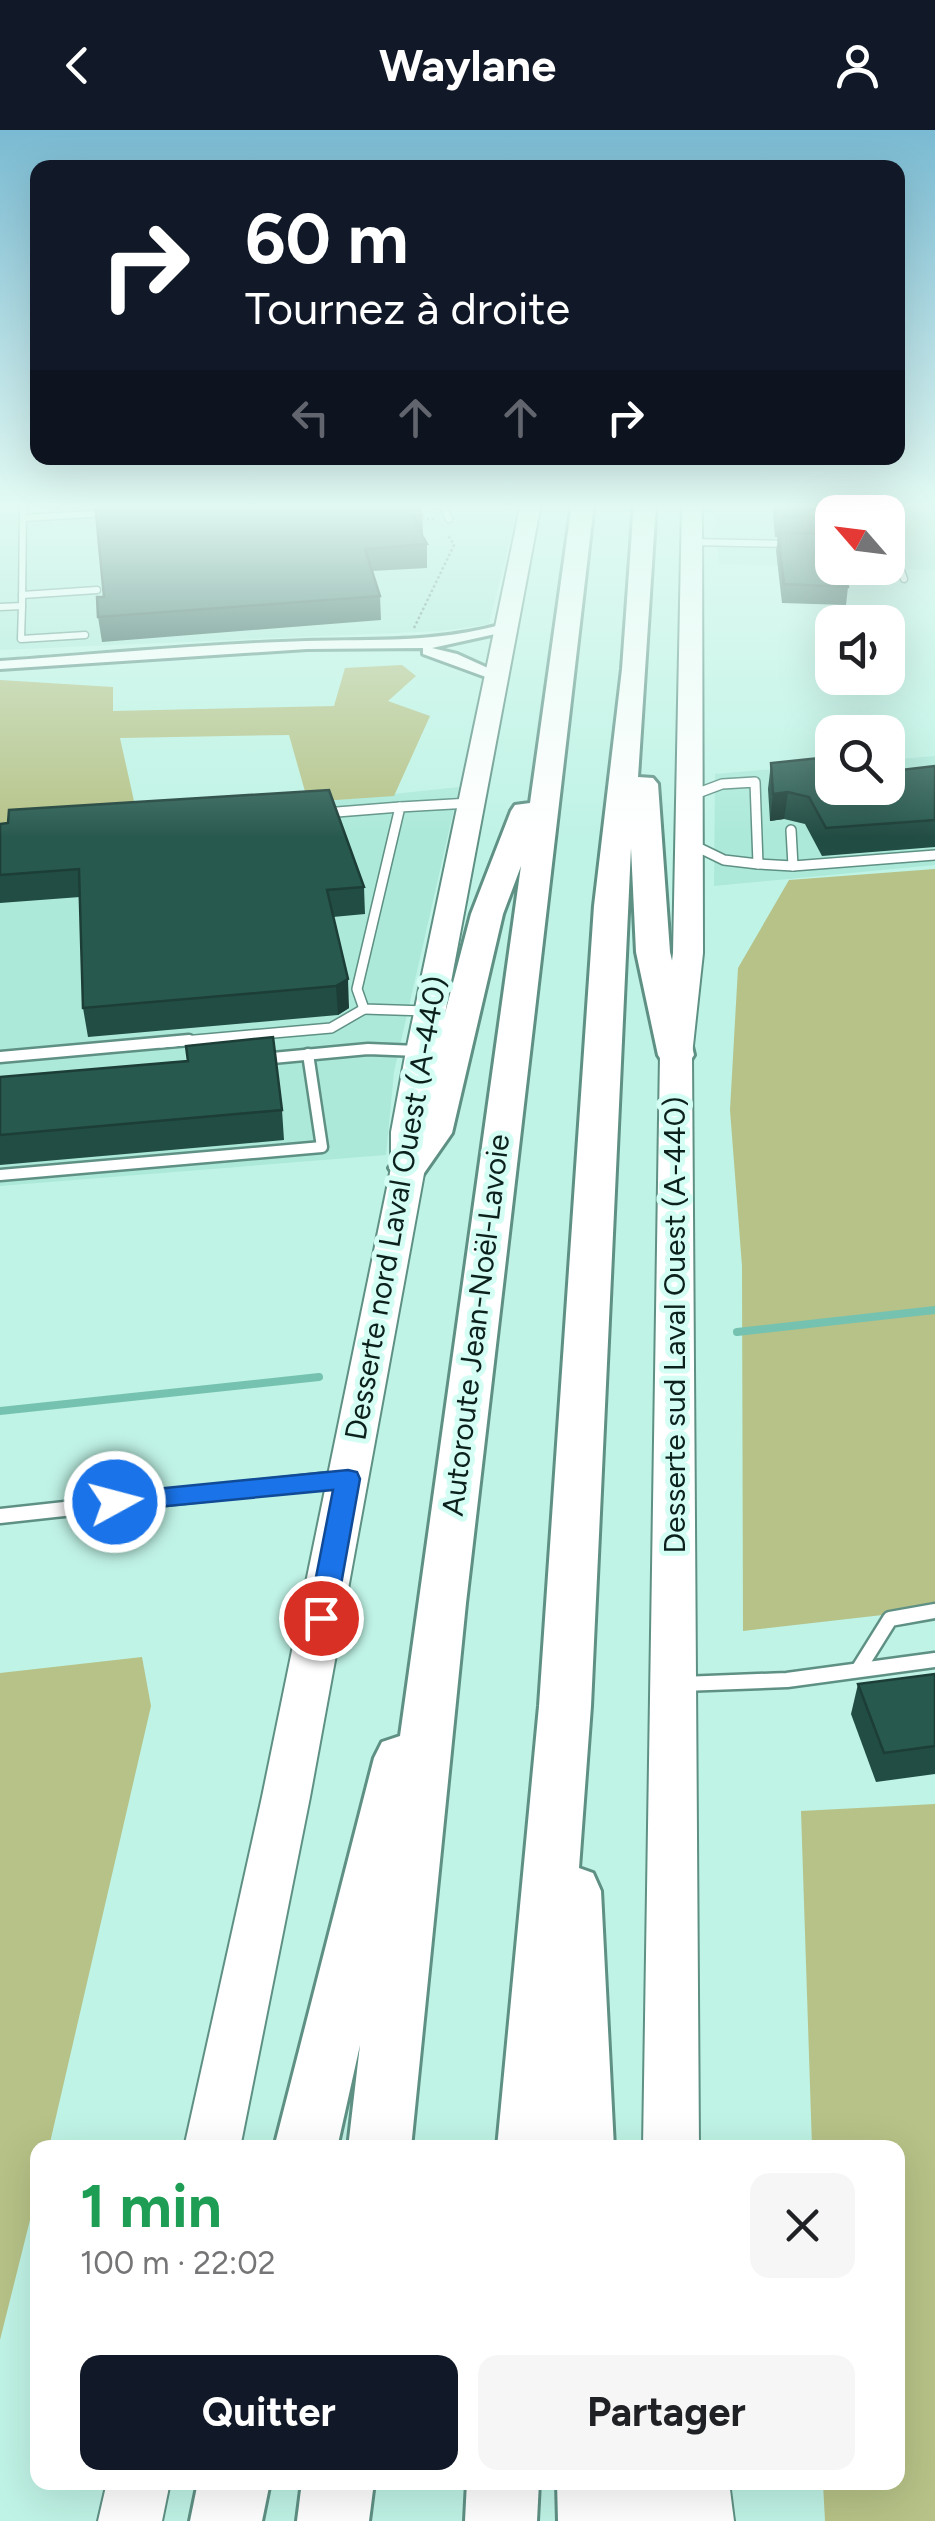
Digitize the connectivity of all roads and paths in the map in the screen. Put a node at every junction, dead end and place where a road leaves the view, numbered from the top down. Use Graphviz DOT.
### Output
graph roads {
  1 [pos="22,615"];
  2 [pos="420,615"];
  3 [pos="507,615"];
  4 [pos="568,615"];
  5 [pos="638,615"];
  6 [pos="691,615"];
  7 [pos="504,628"];
  8 [pos="85,635"];
  9 [pos="407,642"];
  10 [pos="0,665"];
  11 [pos="635,669"];
  12 [pos="494,676"];
  13 [pos="552,740"];
  14 [pos="774,780"];
  15 [pos="755,782"];
  16 [pos="690,796"];
  17 [pos="470,803"];
  18 [pos="400,808"];
  19 [pos="337,812"];
  20 [pos="791,830"];
  21 [pos="689,843"];
  22 [pos="935,855"];
  23 [pos="758,864"];
  24 [pos="793,866"];
  25 [pos="364,1009"];
  26 [pos="430,1012"];
  27 [pos="422,1051"];
  28 [pos="308,1054"];
  29 [pos="676,1055"];
  30 [pos="0,1056"];
  31 [pos="254,1059"];
  32 [pos="408,1168"];
  33 [pos="0,1175"];
  34 [pos="348,1479"];
  35 [pos="0,1516"];
  36 [pos="441,1603"];
  37 [pos="935,1611"];
  38 [pos="935,1660"];
  39 [pos="860,1668"];
  40 [pos="673,1684"];
  41 [pos="566,1706"];
  42 [pos="214,2140"];
  43 [pos="307,2140"];
  44 [pos="380,2140"];
  45 [pos="529,2140"];
  46 [pos="583,2140"];
  47 [pos="671,2140"];
  48 [pos="137,2490"];
  49 [pos="232,2490"];
  50 [pos="337,2490"];
  51 [pos="502,2490"];
  52 [pos="594,2490"];
  53 [pos="644,2490"];
  54 [pos="699,2490"];
  55 [pos="130,2521"];
  56 [pos="226,2521"];
  57 [pos="333,2521"];
  58 [pos="500,2521"];
  59 [pos="594,2521"];
  60 [pos="642,2521"];
  61 [pos="702,2521"];
  1 -- 8 [label="lane"];
  2 -- 9 [label="path"];
  3 -- 7 [label="main road, Desserte nord Laval Ouest (A-440)"];
  4 -- 13 [label="highway, Autoroute Jean-Noël-Lavoie"];
  5 -- 11 [label="highway"];
  6 -- 16 [label="main road, Desserte sud Laval Ouest (A-440)"];
  7 -- 9 [label="street"];
  7 -- 12 [label="main road, Desserte nord Laval Ouest (A-440)"];
  9 -- 10 [label="street"];
  9 -- 12 [label="street"];
  11 -- 29 [label="highway"];
  11 -- 41 [label="highway"];
  12 -- 17 [label="main road, Desserte nord Laval Ouest (A-440)"];
  13 -- 32 [label="highway"];
  13 -- 36 [label="highway, Autoroute Jean-Noël-Lavoie"];
  14 -- 15 [label="lane"];
  15 -- 16 [label="lane"];
  15 -- 23 [label="lane"];
  16 -- 21 [label="main road, Desserte sud Laval Ouest (A-440)"];
  17 -- 18 [label="lane"];
  17 -- 26 [label="main road, Desserte nord Laval Ouest (A-440)"];
  18 -- 19 [label="lane"];
  18 -- 25 [label="lane"];
  20 -- 24 [label="lane"];
  21 -- 23 [label="lane"];
  21 -- 29 [label="main road, Desserte sud Laval Ouest (A-440)"];
  22 -- 24 [label="lane"];
  23 -- 24 [label="lane"];
  25 -- 26 [label="lane"];
  25 -- 30 [label="lane"];
  26 -- 27 [label="main road, Desserte nord Laval Ouest (A-440)"];
  27 -- 28 [label="lane"];
  27 -- 32 [label="main road, Desserte nord Laval Ouest (A-440)"];
  28 -- 31 [label="lane"];
  28 -- 33 [label="lane"];
  29 -- 40 [label="main road, Desserte sud Laval Ouest (A-440)"];
  32 -- 34 [label="main road, Desserte nord Laval Ouest (A-440)"];
  34 -- 35 [label="lane"];
  34 -- 42 [label="main road, Desserte nord Laval Ouest (A-440)"];
  36 -- 43 [label="highway"];
  36 -- 44 [label="highway, Autoroute Jean-Noël-Lavoie"];
  37 -- 39 [label="lane"];
  38 -- 39 [label="lane"];
  39 -- 40 [label="lane"];
  40 -- 47 [label="main road, Desserte sud Laval Ouest (A-440)"];
  41 -- 45 [label="highway"];
  41 -- 46 [label="highway"];
  48 -- 55 [label="main road"];
  49 -- 56 [label="highway"];
  50 -- 57 [label="highway"];
  51 -- 58 [label="highway"];
  52 -- 59 [label="highway"];
  53 -- 60 [label="main road"];
  54 -- 61 [label="main road"];
}
